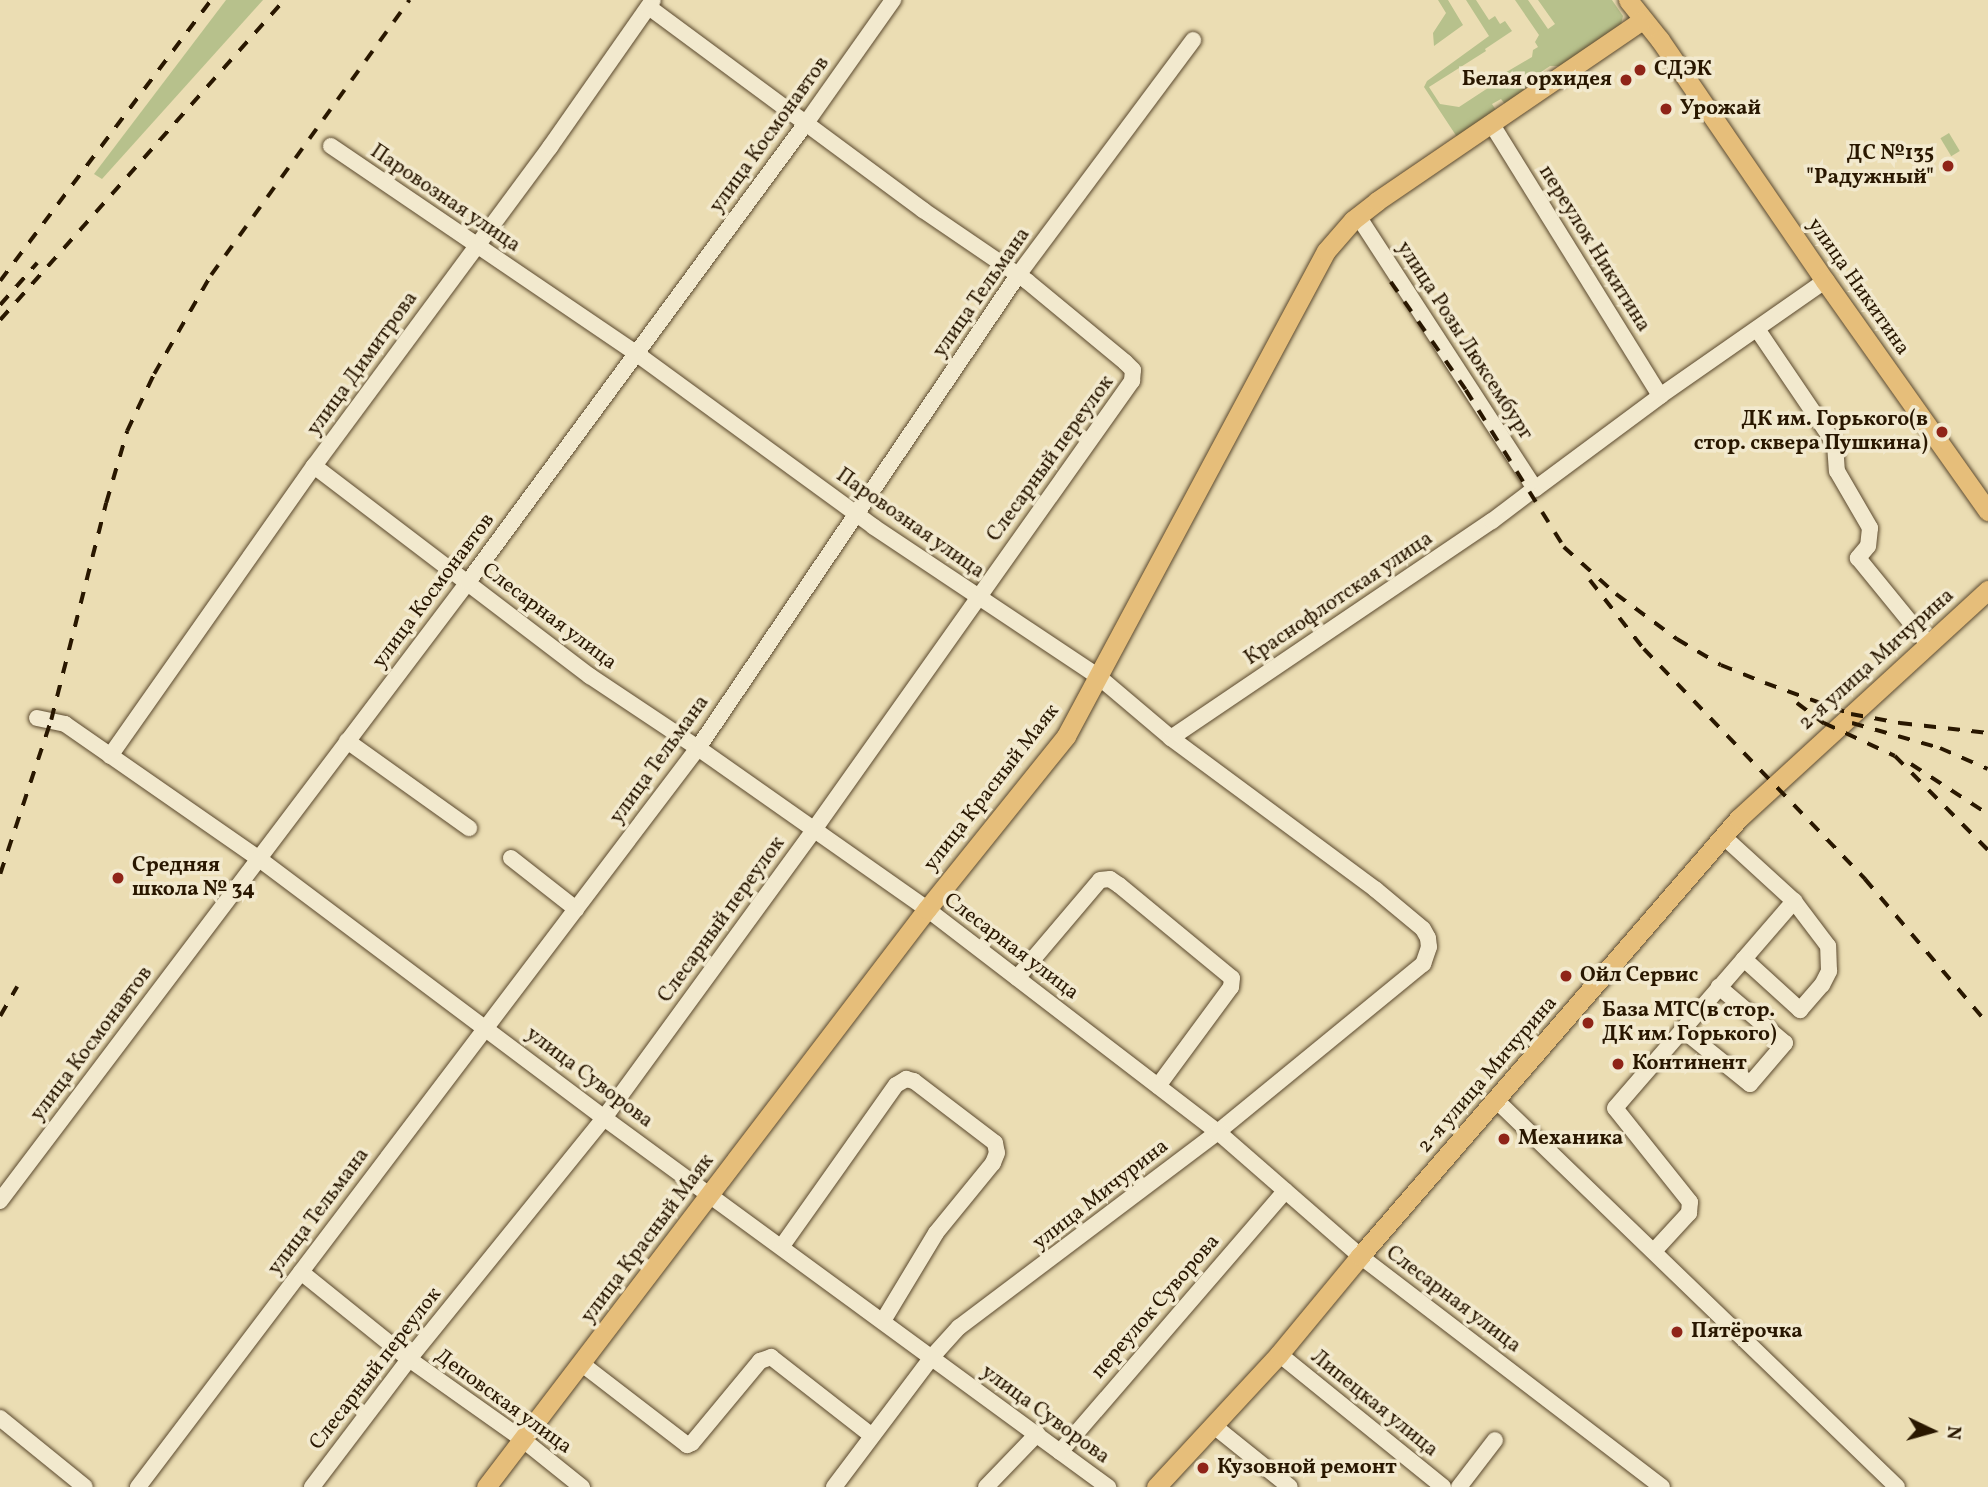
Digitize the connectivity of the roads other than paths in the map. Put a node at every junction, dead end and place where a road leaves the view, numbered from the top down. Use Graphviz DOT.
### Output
graph roads {
  1 [pos="893,0"];
  2 [pos="1628,0"];
  3 [pos="1640,0"];
  4 [pos="651,3"];
  5 [pos="1642,20"];
  6 [pos="1193,40"];
  7 [pos="806,123"];
  8 [pos="1491,123"];
  9 [pos="331,146"];
  10 [pos="1358,216"];
  11 [pos="475,246"];
  12 [pos="1018,275"];
  13 [pos="1825,281"];
  14 [pos="1757,329"];
  15 [pos="638,354"];
  16 [pos="1660,396"];
  17 [pos="314,466"];
  18 [pos="1532,491"];
  19 [pos="1988,511"];
  20 [pos="856,514"];
  21 [pos="468,582"];
  22 [pos="1988,590"];
  23 [pos="978,597"];
  24 [pos="1928,645"];
  25 [pos="1099,677"];
  26 [pos="37,718"];
  27 [pos="1171,738"];
  28 [pos="347,741"];
  29 [pos="698,747"];
  30 [pos="110,756"];
  31 [pos="468,828"];
  32 [pos="813,831"];
  33 [pos="1724,837"];
  34 [pos="510,858"];
  35 [pos="258,859"];
  36 [pos="1794,901"];
  37 [pos="576,909"];
  38 [pos="927,909"];
  39 [pos="1744,960"];
  40 [pos="1423,964"];
  41 [pos="1017,978"];
  42 [pos="1719,987"];
  43 [pos="486,1027"];
  44 [pos="1683,1030"];
  45 [pos="1158,1086"];
  46 [pos="1496,1100"];
  47 [pos="604,1118"];
  48 [pos="1218,1132"];
  49 [pos="1285,1191"];
  50 [pos="711,1194"];
  51 [pos="0,1201"];
  52 [pos="782,1246"];
  53 [pos="1654,1251"];
  54 [pos="1360,1256"];
  55 [pos="301,1272"];
  56 [pos="883,1321"];
  57 [pos="1279,1354"];
  58 [pos="932,1357"];
  59 [pos="409,1359"];
  60 [pos="582,1364"];
  61 [pos="0,1418"];
  62 [pos="1214,1426"];
  63 [pos="1037,1434"];
  64 [pos="872,1436"];
  65 [pos="522,1439"];
  66 [pos="1495,1440"];
  67 [pos="1060,1452"];
  68 [pos="85,1487"];
  69 [pos="138,1487"];
  70 [pos="312,1487"];
  71 [pos="486,1487"];
  72 [pos="582,1487"];
  73 [pos="834,1487"];
  74 [pos="986,1487"];
  75 [pos="1108,1487"];
  76 [pos="1156,1487"];
  77 [pos="1290,1487"];
  78 [pos="1443,1487"];
  79 [pos="1459,1487"];
  80 [pos="1662,1487"];
  81 [pos="1897,1487"];
  1 -- 7 [label="street, улица Космонавтов"];
  2 -- 5 [label="main road, улица Никитина"];
  3 -- 5 [label="main road"];
  4 -- 7 [label="street"];
  4 -- 11 [label="street, улица Димитрова"];
  5 -- 8 [label="main road, улица Красный Маяк"];
  5 -- 13 [label="main road, улица Никитина"];
  6 -- 12 [label="street, улица Тельмана"];
  7 -- 12 [label="street"];
  7 -- 15 [label="street, улица Космонавтов"];
  8 -- 10 [label="main road, улица Красный Маяк"];
  8 -- 16 [label="street, переулок Никитина"];
  9 -- 11 [label="street, Паровозная улица"];
  10 -- 18 [label="street, улица Розы Люксембург"];
  10 -- 25 [label="main road, улица Красный Маяк"];
  11 -- 15 [label="street, Паровозная улица"];
  11 -- 17 [label="street, улица Димитрова"];
  12 -- 20 [label="street, улица Тельмана"];
  12 -- 23 [label="street, Слесарный переулок"];
  13 -- 14 [label="street, Краснофлотская улица"];
  13 -- 19 [label="main road, улица Никитина"];
  14 -- 16 [label="street, Краснофлотская улица"];
  14 -- 24 [label="street"];
  15 -- 20 [label="street, Паровозная улица"];
  15 -- 21 [label="street, улица Космонавтов"];
  16 -- 18 [label="street, Краснофлотская улица"];
  17 -- 21 [label="street, Слесарная улица"];
  17 -- 30 [label="street, улица Димитрова"];
  18 -- 27 [label="street, Краснофлотская улица"];
  20 -- 23 [label="street, Паровозная улица"];
  20 -- 29 [label="street, улица Тельмана"];
  21 -- 28 [label="street, улица Космонавтов"];
  21 -- 29 [label="street, Слесарная улица"];
  22 -- 24 [label="main road, 2-я улица Мичурина"];
  23 -- 25 [label="street, Паровозная улица"];
  23 -- 32 [label="street, Слесарный переулок"];
  24 -- 33 [label="main road, 2-я улица Мичурина"];
  25 -- 27 [label="street, Паровозная улица"];
  25 -- 38 [label="main road, улица Красный Маяк"];
  26 -- 30 [label="street, улица Суворова"];
  27 -- 40 [label="street, Паровозная улица"];
  28 -- 31 [label="street"];
  28 -- 35 [label="street, улица Космонавтов"];
  29 -- 32 [label="street, Слесарная улица"];
  29 -- 37 [label="street, улица Тельмана"];
  30 -- 35 [label="street, улица Суворова"];
  32 -- 38 [label="street, Слесарная улица"];
  32 -- 47 [label="street, Слесарный переулок"];
  33 -- 36 [label="street"];
  33 -- 46 [label="main road, 2-я улица Мичурина"];
  34 -- 37 [label="street"];
  35 -- 43 [label="street, улица Суворова"];
  35 -- 51 [label="street, улица Космонавтов"];
  36 -- 39 [label="street"];
  36 -- 39 [label="street"];
  37 -- 43 [label="street, улица Тельмана"];
  38 -- 41 [label="street, Слесарная улица"];
  38 -- 50 [label="main road, улица Красный Маяк"];
  39 -- 42 [label="street"];
  40 -- 48 [label="street, улица Мичурина"];
  41 -- 45 [label="street, Слесарная улица"];
  41 -- 45 [label="street"];
  42 -- 44 [label="street"];
  42 -- 44 [label="street"];
  43 -- 47 [label="street, улица Суворова"];
  43 -- 55 [label="street, улица Тельмана"];
  44 -- 53 [label="street"];
  45 -- 48 [label="street, Слесарная улица"];
  46 -- 53 [label="street"];
  46 -- 54 [label="main road, 2-я улица Мичурина"];
  47 -- 50 [label="street, улица Суворова"];
  47 -- 59 [label="street, Слесарный переулок"];
  48 -- 49 [label="street, Слесарная улица"];
  48 -- 58 [label="street, улица Мичурина"];
  49 -- 54 [label="street, Слесарная улица"];
  49 -- 67 [label="street, переулок Суворова"];
  50 -- 52 [label="street, улица Суворова"];
  50 -- 60 [label="main road, улица Красный Маяк"];
  52 -- 56 [label="street, улица Суворова"];
  52 -- 56 [label="street"];
  53 -- 81 [label="street"];
  54 -- 57 [label="main road, 2-я улица Мичурина"];
  54 -- 80 [label="street, Слесарная улица"];
  55 -- 59 [label="street, Деповская улица"];
  55 -- 69 [label="street, улица Тельмана"];
  56 -- 58 [label="street, улица Суворова"];
  57 -- 62 [label="main road, 2-я улица Мичурина"];
  57 -- 78 [label="street, Липецкая улица"];
  58 -- 63 [label="street, улица Суворова"];
  58 -- 64 [label="street, улица Мичурина"];
  59 -- 65 [label="street, Деповская улица"];
  59 -- 70 [label="street, Слесарный переулок"];
  60 -- 64 [label="street"];
  60 -- 65 [label="main road, улица Красный Маяк"];
  61 -- 68 [label="street"];
  62 -- 76 [label="main road, 2-я улица Мичурина"];
  62 -- 77 [label="street"];
  63 -- 67 [label="street, улица Суворова"];
  63 -- 74 [label="street"];
  64 -- 73 [label="street, улица Мичурина"];
  65 -- 71 [label="main road, улица Красный Маяк"];
  65 -- 72 [label="street, Деповская улица"];
  66 -- 79 [label="street"];
  67 -- 75 [label="street, улица Суворова"];
}
